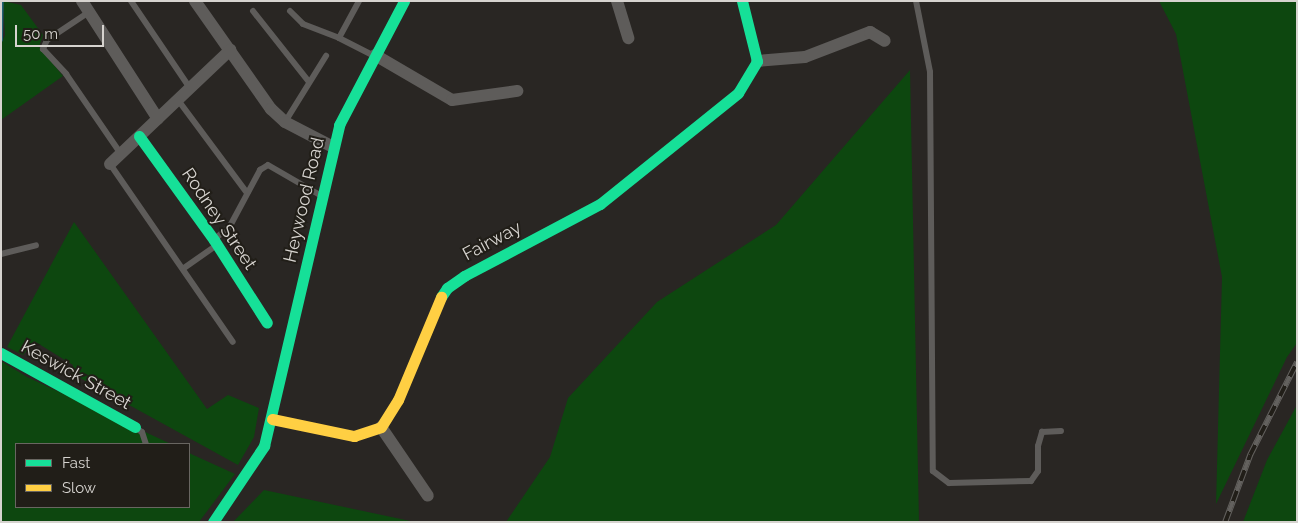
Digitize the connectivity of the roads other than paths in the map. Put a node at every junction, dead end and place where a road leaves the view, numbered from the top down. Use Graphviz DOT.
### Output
graph roads {
  1 [pos="131,1"];
  2 [pos="196,1"];
  3 [pos="359,1"];
  4 [pos="404,1"];
  5 [pos="617,1"];
  6 [pos="742,1"];
  7 [pos="916,1"];
  8 [pos="87,5"];
  9 [pos="253,11"];
  10 [pos="290,11"];
  11 [pos="339,38"];
  12 [pos="628,38"];
  13 [pos="885,40"];
  14 [pos="230,50"];
  15 [pos="374,55"];
  16 [pos="326,56"];
  17 [pos="757,61"];
  18 [pos="309,82"];
  19 [pos="190,88"];
  20 [pos="517,91"];
  21 [pos="178,100"];
  22 [pos="158,118"];
  23 [pos="284,122"];
  24 [pos="139,136"];
  25 [pos="333,147"];
  26 [pos="121,154"];
  27 [pos="110,164"];
  28 [pos="247,194"];
  29 [pos="321,196"];
  30 [pos="216,242"];
  31 [pos="36,245"];
  32 [pos="1,254"];
  33 [pos="184,268"];
  34 [pos="267,322"];
  35 [pos="233,342"];
  36 [pos="1,353"];
  37 [pos="272,419"];
  38 [pos="135,427"];
  39 [pos="381,427"];
  40 [pos="1060,431"];
  41 [pos="146,443"];
  42 [pos="428,496"];
  43 [pos="213,522"];
  1 -- 19 [label="lane"];
  2 -- 14 [label="street"];
  3 -- 11 [label="lane"];
  4 -- 15 [label="street, Heywood Road"];
  5 -- 12 [label="street"];
  6 -- 17 [label="street"];
  7 -- 40 [label="lane"];
  8 -- 22 [label="street"];
  8 -- 26 [label="lane"];
  9 -- 18 [label="lane"];
  10 -- 11 [label="lane"];
  11 -- 15 [label="lane"];
  13 -- 17 [label="street"];
  14 -- 19 [label="street"];
  14 -- 23 [label="street"];
  15 -- 20 [label="street"];
  15 -- 25 [label="street, Heywood Road"];
  16 -- 18 [label="lane"];
  17 -- 39 [label="street, Fairway"];
  18 -- 23 [label="lane"];
  19 -- 21 [label="street"];
  21 -- 22 [label="street"];
  21 -- 28 [label="lane"];
  22 -- 24 [label="street"];
  23 -- 25 [label="street"];
  24 -- 26 [label="street"];
  24 -- 30 [label="street, Rodney Street"];
  25 -- 29 [label="street, Heywood Road"];
  26 -- 27 [label="street"];
  27 -- 33 [label="lane"];
  28 -- 29 [label="lane"];
  28 -- 30 [label="lane"];
  29 -- 37 [label="street, Heywood Road"];
  30 -- 33 [label="lane"];
  30 -- 34 [label="street, Rodney Street"];
  31 -- 32 [label="lane"];
  33 -- 35 [label="lane"];
  36 -- 38 [label="street, Keswick Street"];
  37 -- 39 [label="street"];
  37 -- 43 [label="street, Heywood Road"];
  38 -- 41 [label="lane"];
  39 -- 42 [label="street"];
}
